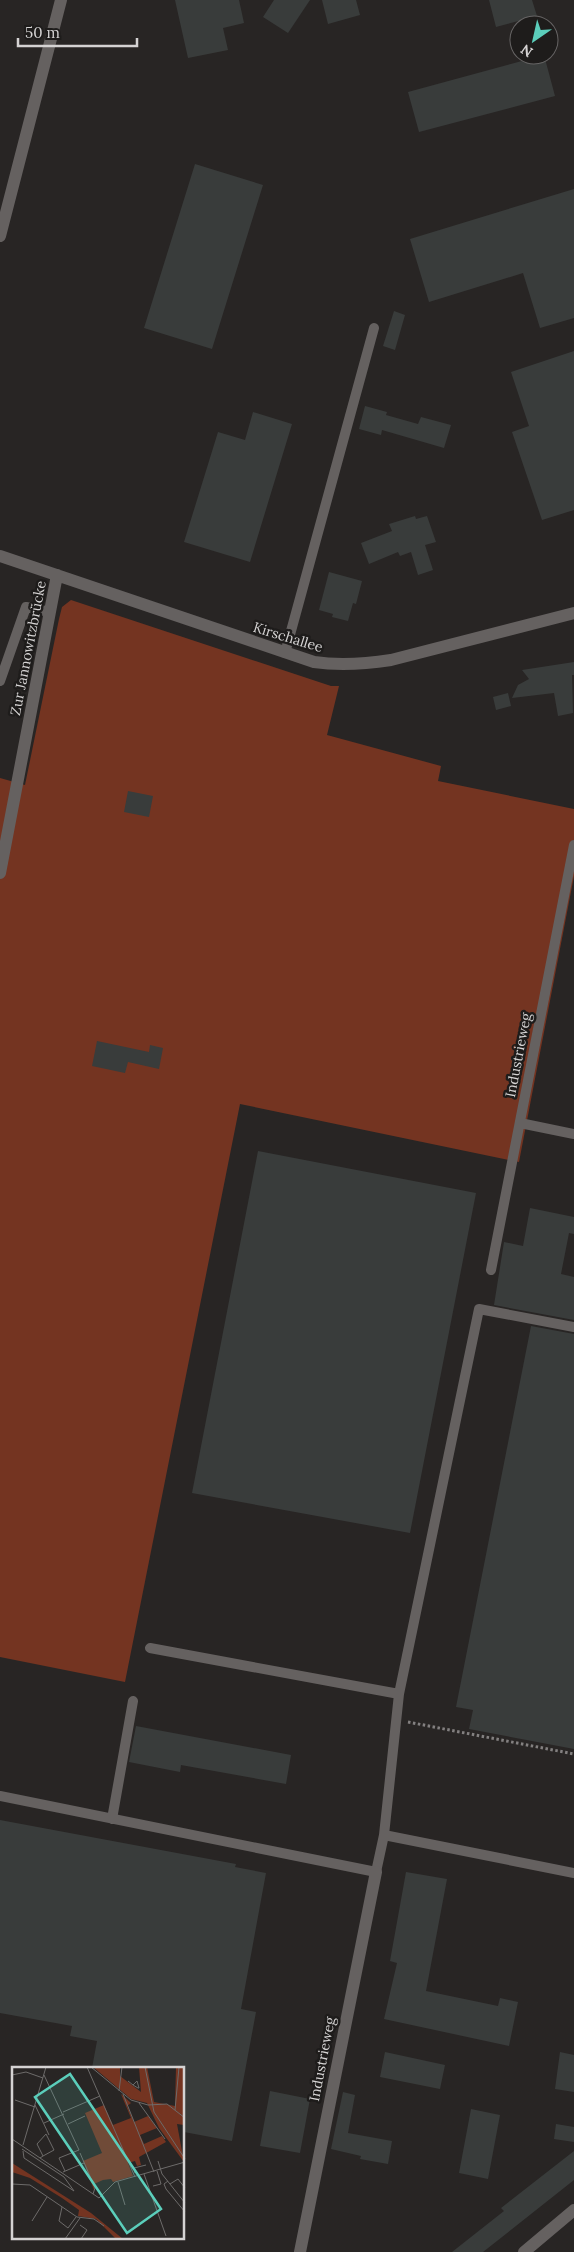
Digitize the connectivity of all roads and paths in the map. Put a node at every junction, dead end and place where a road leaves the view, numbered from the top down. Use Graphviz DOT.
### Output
graph roads {
  1 [pos="61,0"];
  2 [pos="0,236"];
  3 [pos="374,328"];
  4 [pos="0,556"];
  5 [pos="57,574"];
  6 [pos="50,612"];
  7 [pos="574,613"];
  8 [pos="285,653"];
  9 [pos="0,681"];
  10 [pos="574,845"];
  11 [pos="0,874"];
  12 [pos="520,1123"];
  13 [pos="574,1134"];
  14 [pos="491,1270"];
  15 [pos="574,1327"];
  16 [pos="150,1648"];
  17 [pos="400,1694"];
  18 [pos="133,1701"];
  19 [pos="396,1720"];
  20 [pos="574,1754"];
  21 [pos="0,1796"];
  22 [pos="112,1818"];
  23 [pos="384,1835"];
  24 [pos="376,1872"];
  25 [pos="574,1873"];
  26 [pos="574,2210"];
  27 [pos="300,2252"];
  28 [pos="524,2252"];
  1 -- 2 [label="street"];
  3 -- 8 [label="lane"];
  4 -- 5 [label="street, Kirschallee"];
  5 -- 6 [label="street, Zur Jannowitzbrücke"];
  5 -- 8 [label="street, Kirschallee"];
  6 -- 9 [label="lane"];
  6 -- 11 [label="street, Zur Jannowitzbrücke"];
  7 -- 8 [label="street, Kirschallee"];
  10 -- 12 [label="lane, Industrieweg"];
  12 -- 13 [label="lane"];
  12 -- 14 [label="lane, Industrieweg"];
  15 -- 17 [label="lane"];
  16 -- 17 [label="lane"];
  17 -- 19 [label="lane"];
  18 -- 22 [label="lane"];
  19 -- 20 [label="path"];
  19 -- 23 [label="lane"];
  21 -- 22 [label="lane"];
  22 -- 24 [label="lane"];
  23 -- 24 [label="lane"];
  23 -- 25 [label="lane"];
  24 -- 27 [label="street, Industrieweg"];
  26 -- 28 [label="street"];
}
